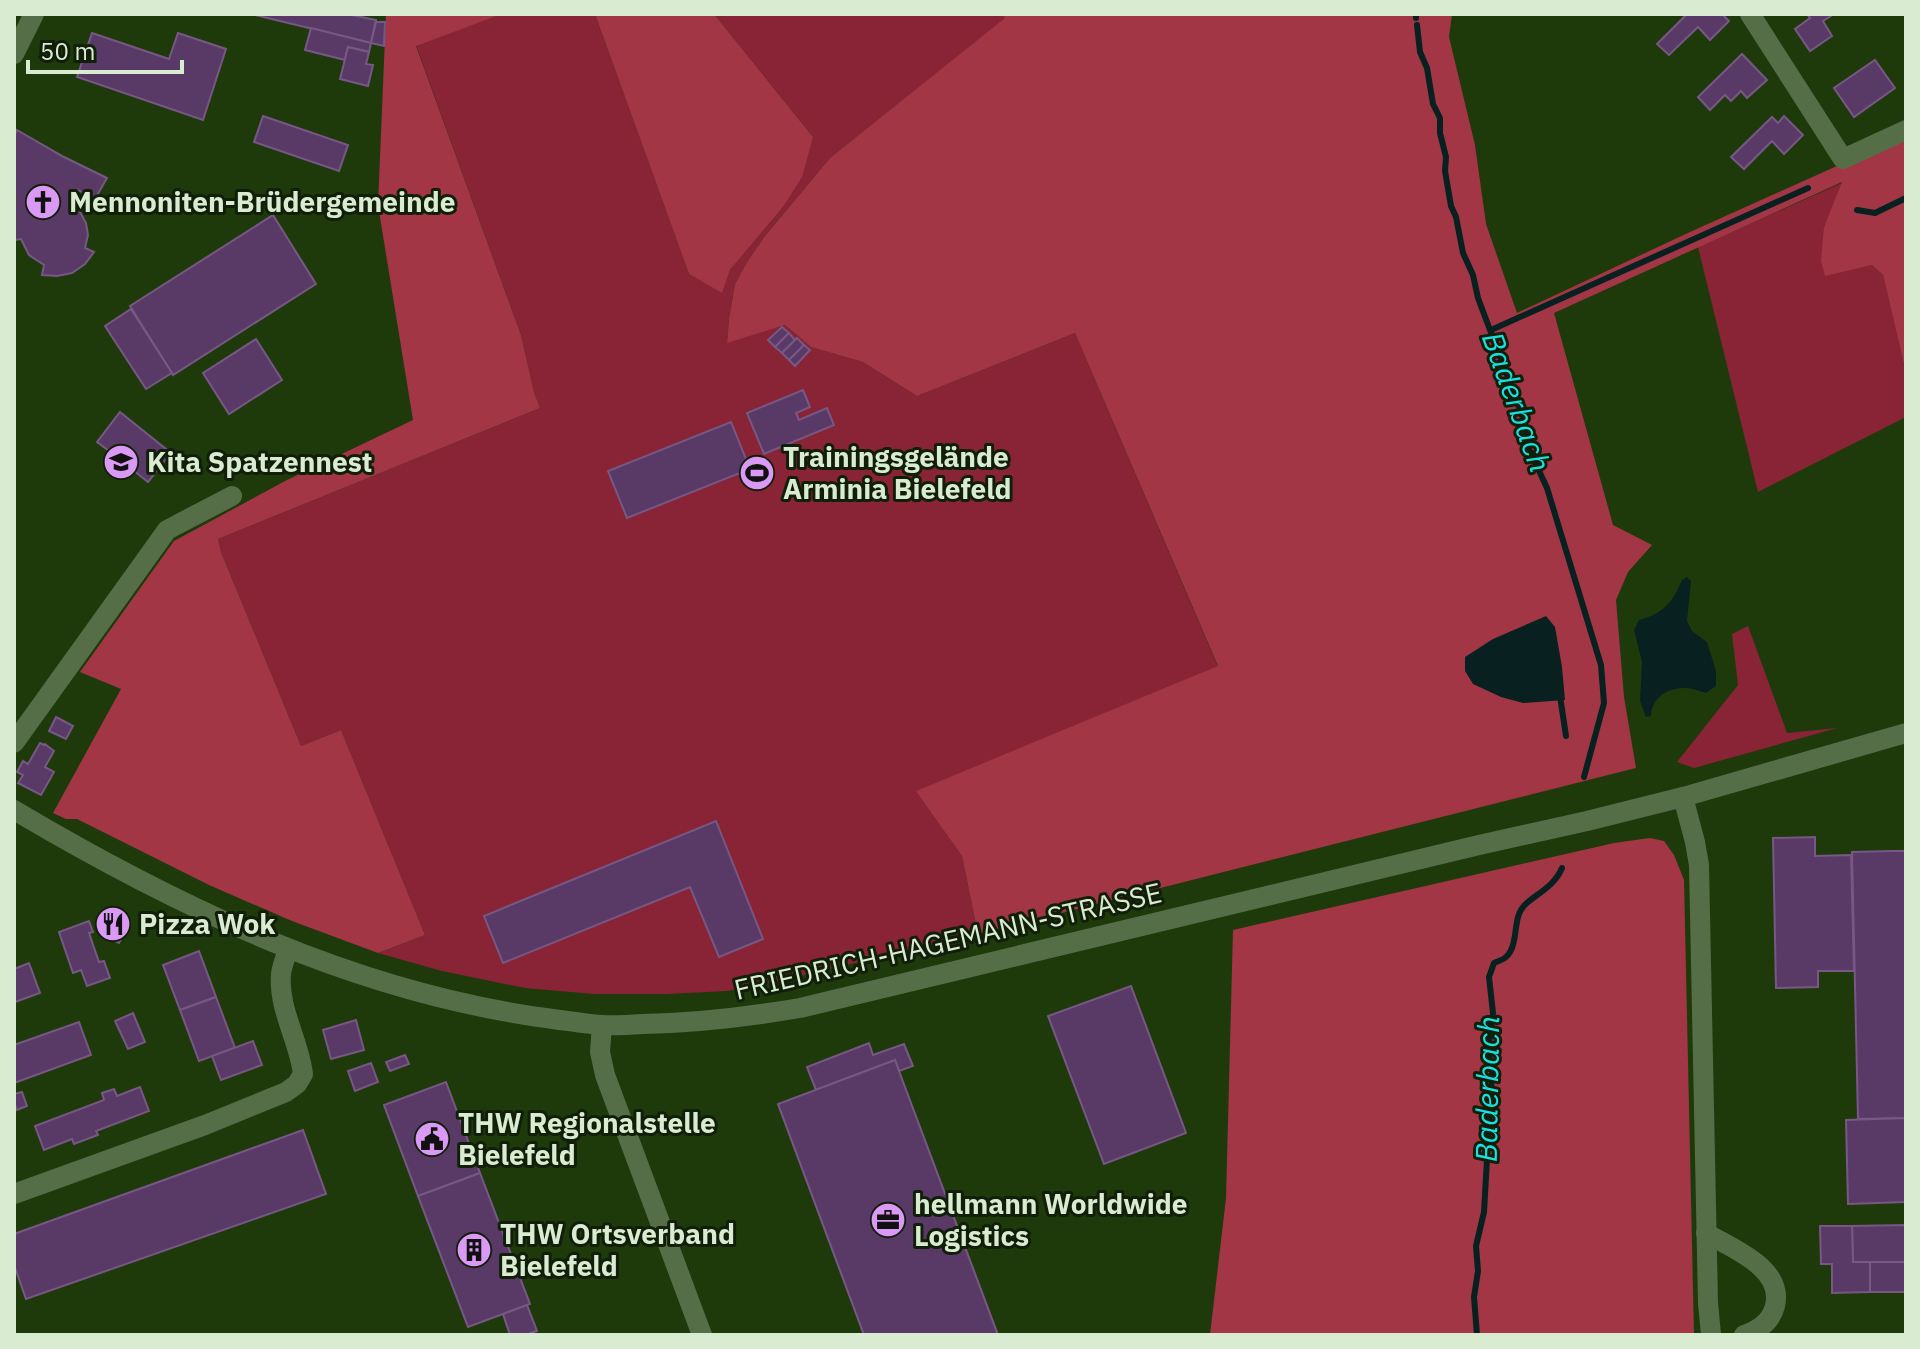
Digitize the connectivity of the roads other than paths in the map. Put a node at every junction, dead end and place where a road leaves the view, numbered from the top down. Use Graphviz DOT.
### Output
graph roads {
  1 [pos="34,14"];
  2 [pos="1750,14"];
  3 [pos="14,54"];
  4 [pos="1906,130"];
  5 [pos="232,496"];
  6 [pos="1906,733"];
  7 [pos="14,743"];
  8 [pos="1683,797"];
  9 [pos="14,810"];
  10 [pos="288,949"];
  11 [pos="602,1025"];
  12 [pos="14,1194"];
  13 [pos="1706,1233"];
  14 [pos="1708,1313"];
  15 [pos="702,1335"];
  16 [pos="1711,1335"];
  17 [pos="1731,1335"];
  18 [pos="1744,1335"];
  1 -- 3 [label="street"];
  2 -- 4 [label="street"];
  5 -- 7 [label="street"];
  6 -- 8 [label="street, FRIEDRICH-HAGEMANN-STRASSE"];
  8 -- 11 [label="street, FRIEDRICH-HAGEMANN-STRASSE"];
  8 -- 13 [label="street"];
  9 -- 10 [label="street, FRIEDRICH-HAGEMANN-STRASSE"];
  10 -- 11 [label="street, FRIEDRICH-HAGEMANN-STRASSE"];
  10 -- 12 [label="street"];
  11 -- 15 [label="street"];
  13 -- 14 [label="street"];
  13 -- 18 [label="street"];
  14 -- 16 [label="street"];
  14 -- 17 [label="street"];
}
